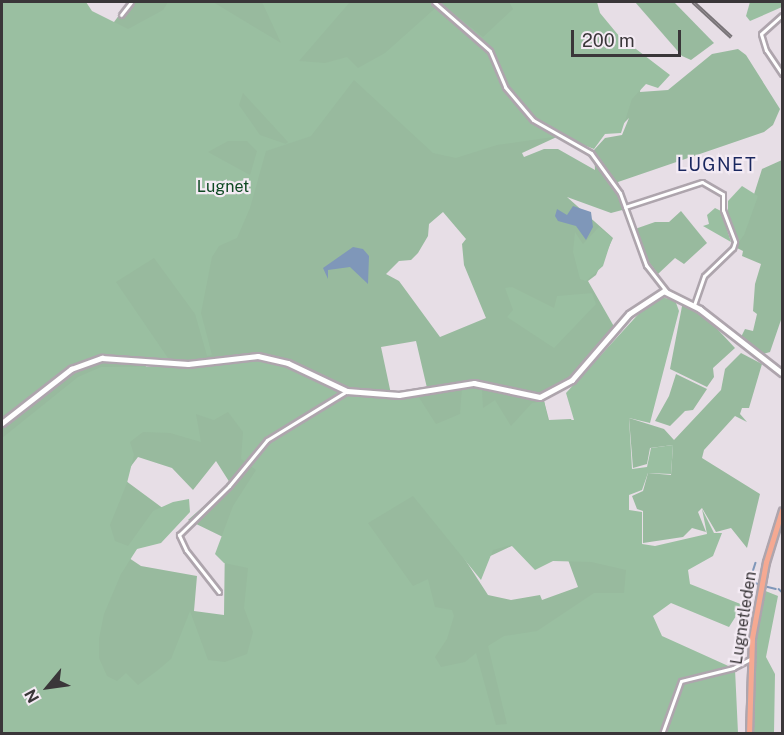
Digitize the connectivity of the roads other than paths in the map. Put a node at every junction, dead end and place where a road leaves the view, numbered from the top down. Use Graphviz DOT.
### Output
graph roads {
  1 [pos="130,2"];
  2 [pos="434,2"];
  3 [pos="122,15"];
  4 [pos="783,15"];
  5 [pos="783,74"];
  6 [pos="625,207"];
  7 [pos="666,291"];
  8 [pos="694,305"];
  9 [pos="783,373"];
  10 [pos="347,391"];
  11 [pos="2,423"];
  12 [pos="783,510"];
  13 [pos="219,592"];
  14 [pos="750,659"];
  15 [pos="662,734"];
  16 [pos="749,734"];
  1 -- 3 [label="street"];
  2 -- 6 [label="street"];
  4 -- 5 [label="street"];
  6 -- 7 [label="street"];
  6 -- 8 [label="street"];
  7 -- 8 [label="street"];
  7 -- 10 [label="street"];
  8 -- 9 [label="street"];
  10 -- 11 [label="street"];
  10 -- 13 [label="street"];
  12 -- 14 [label="highway, Lugnetleden"];
  14 -- 15 [label="street"];
  14 -- 16 [label="highway, Lugnetleden"];
}
